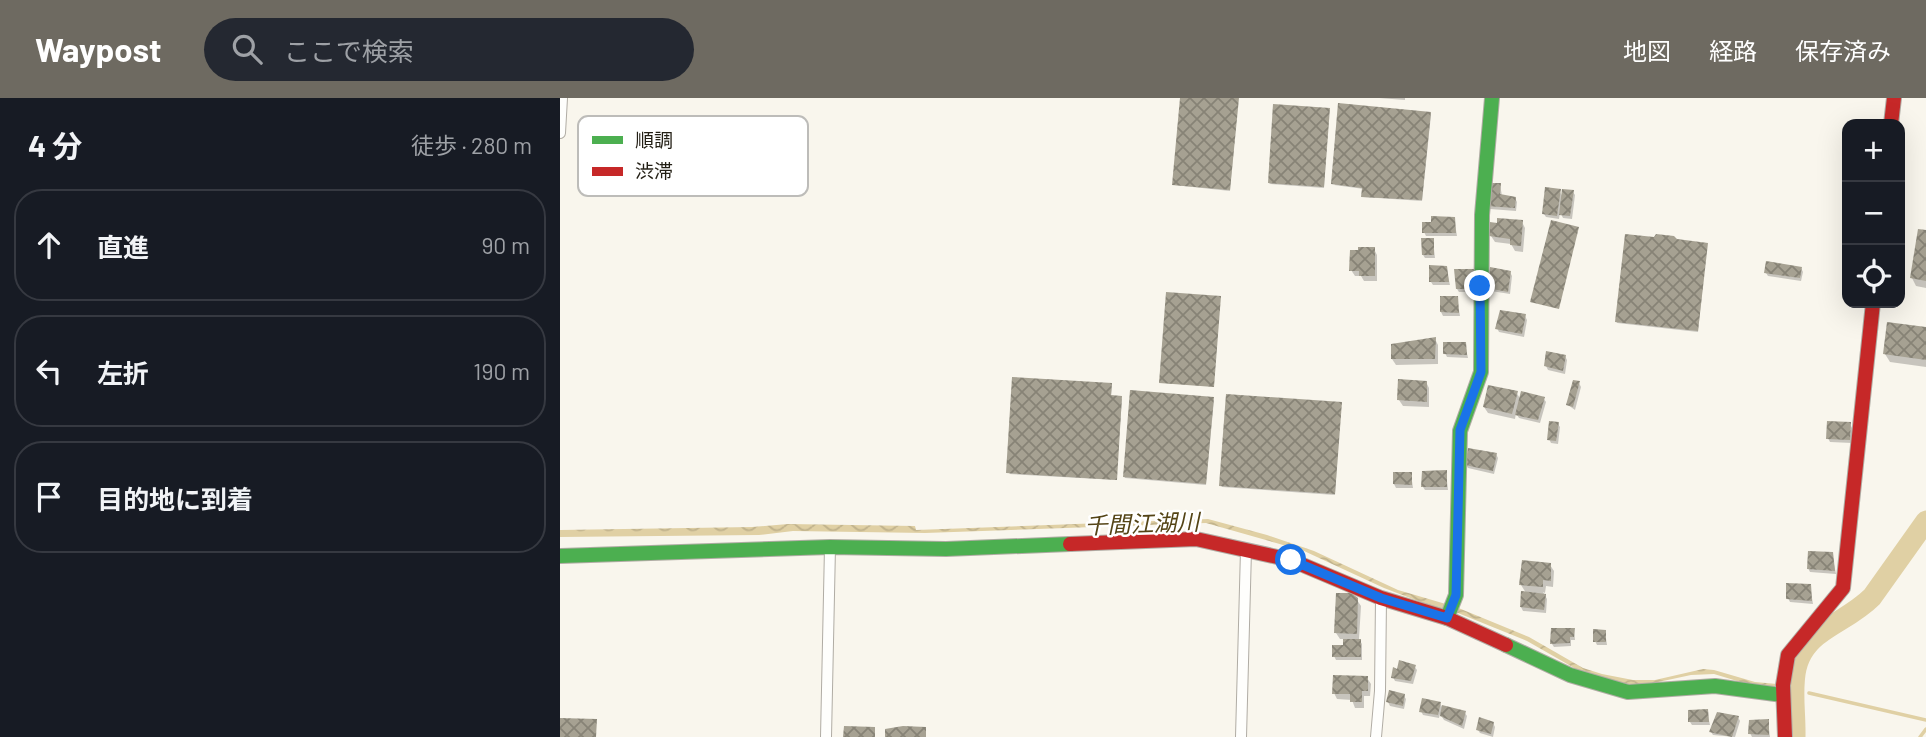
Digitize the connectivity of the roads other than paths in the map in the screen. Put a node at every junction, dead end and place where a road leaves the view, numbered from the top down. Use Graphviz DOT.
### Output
graph roads {
  1 [pos="562,98"];
  2 [pos="1492,98"];
  3 [pos="1894,98"];
  4 [pos="1892,119"];
  5 [pos="560,134"];
  6 [pos="1872,308"];
  7 [pos="830,547"];
  8 [pos="1246,550"];
  9 [pos="560,556"];
  10 [pos="1381,598"];
  11 [pos="1447,618"];
  12 [pos="1782,695"];
  13 [pos="826,737"];
  14 [pos="1241,737"];
  15 [pos="1376,737"];
  16 [pos="1785,737"];
  1 -- 5 [label="street"];
  2 -- 11 [label="street"];
  3 -- 4 [label="street"];
  6 -- 12 [label="street"];
  7 -- 8 [label="street"];
  7 -- 9 [label="street"];
  7 -- 13 [label="street"];
  8 -- 10 [label="street"];
  8 -- 14 [label="street"];
  10 -- 11 [label="street"];
  10 -- 15 [label="street"];
  11 -- 12 [label="street"];
  12 -- 16 [label="street"];
}
